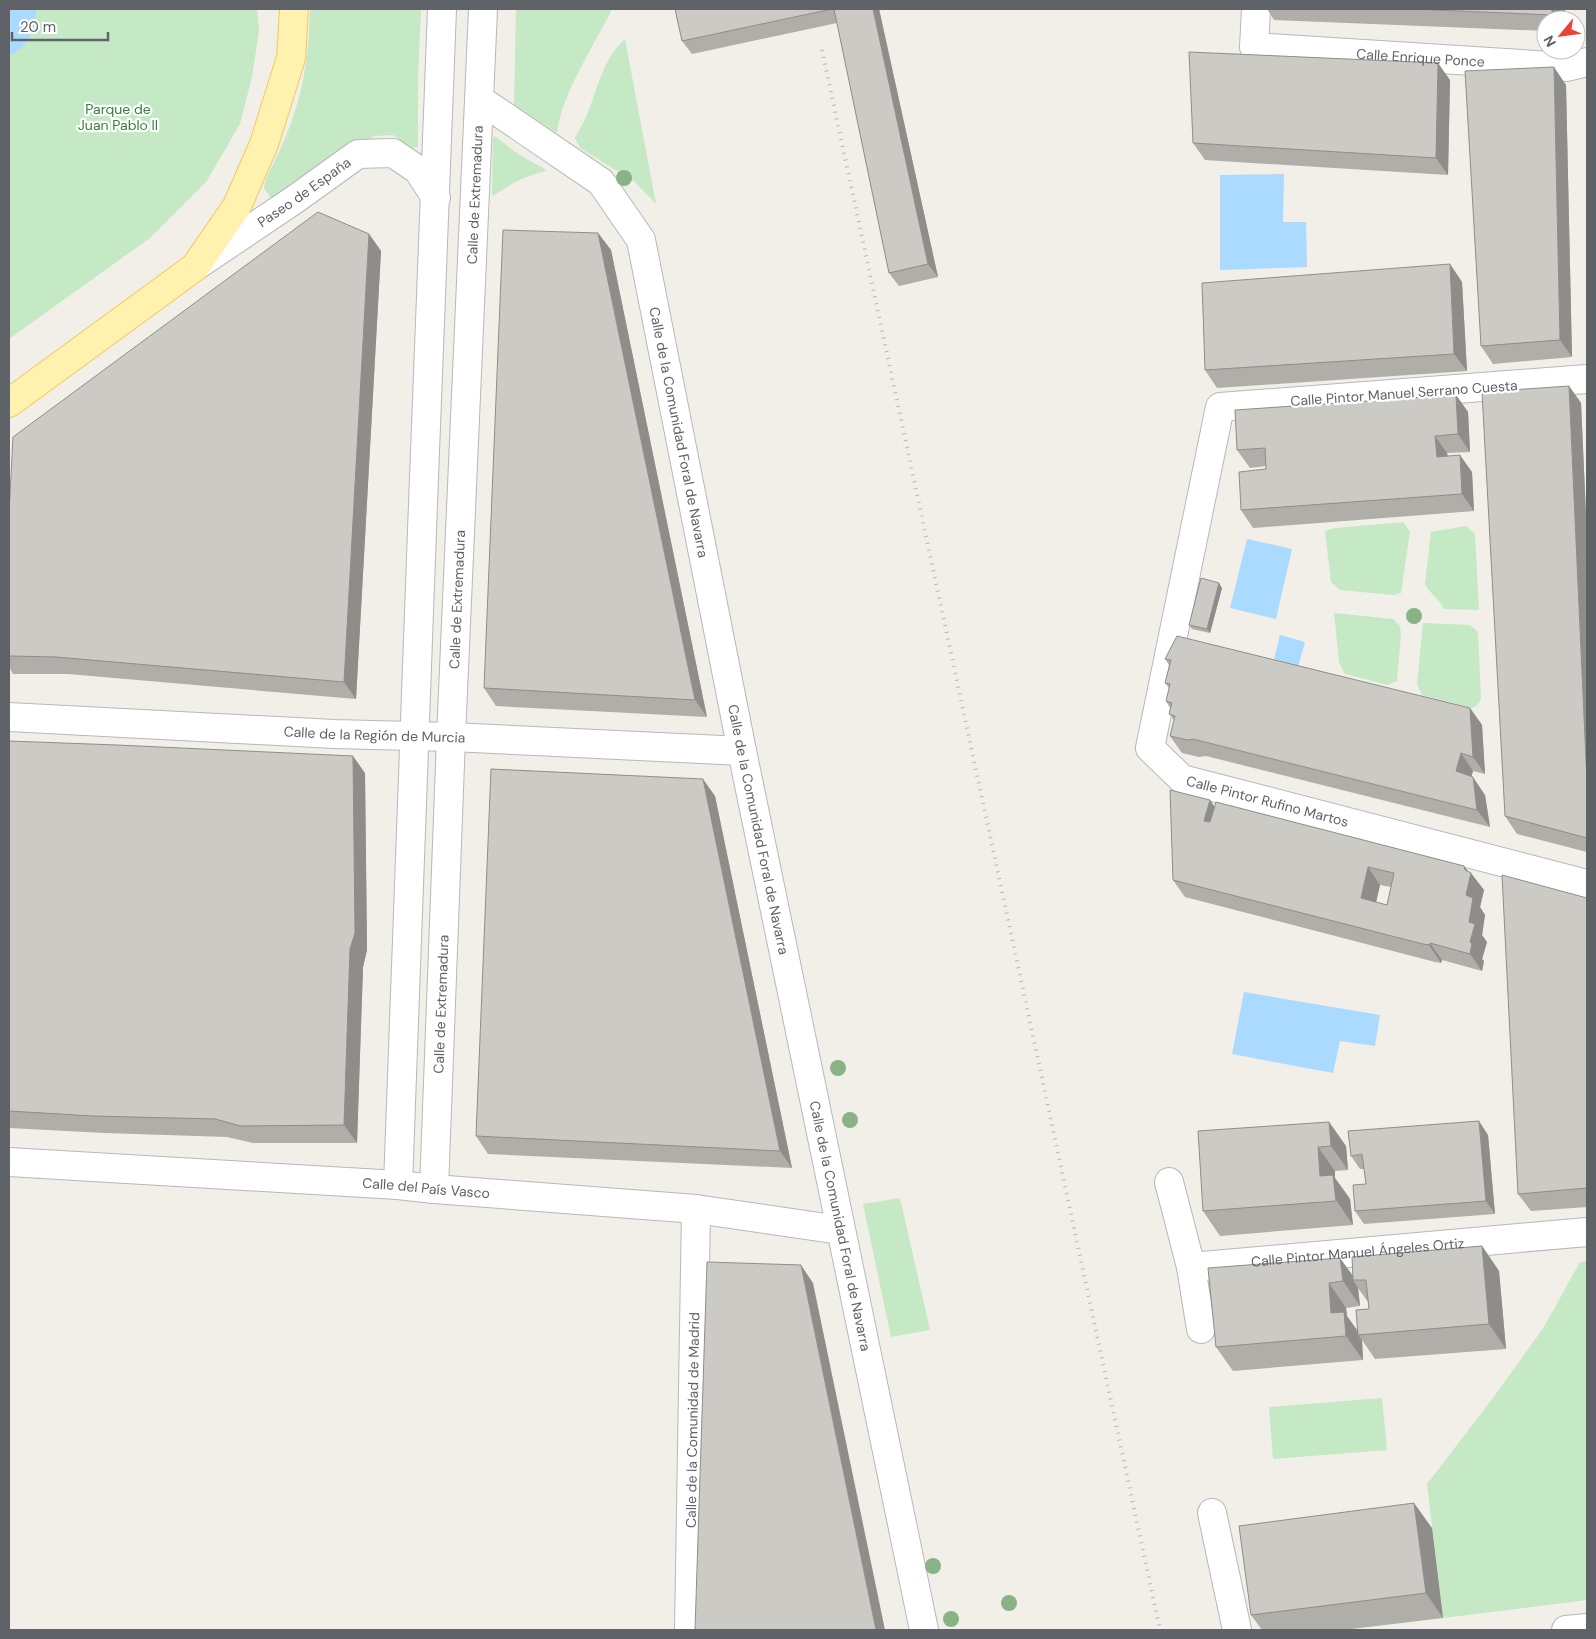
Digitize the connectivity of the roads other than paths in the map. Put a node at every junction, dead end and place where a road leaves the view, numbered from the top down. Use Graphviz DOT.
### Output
graph roads {
  1 [pos="294,9"];
  2 [pos="442,9"];
  3 [pos="483,9"];
  4 [pos="1256,9"];
  5 [pos="1587,62"];
  6 [pos="478,99"];
  7 [pos="436,198"];
  8 [pos="194,267"];
  9 [pos="1587,379"];
  10 [pos="9,403"];
  11 [pos="1220,407"];
  12 [pos="9,717"];
  13 [pos="413,737"];
  14 [pos="451,737"];
  15 [pos="742,751"];
  16 [pos="1587,884"];
  17 [pos="9,1162"];
  18 [pos="1169,1182"];
  19 [pos="398,1185"];
  20 [pos="434,1189"];
  21 [pos="696,1209"];
  22 [pos="840,1230"];
  23 [pos="1587,1232"];
  24 [pos="1191,1268"];
  25 [pos="1201,1329"];
  26 [pos="1212,1512"];
  27 [pos="1587,1628"];
  28 [pos="689,1630"];
  29 [pos="924,1630"];
  30 [pos="1237,1630"];
  31 [pos="1566,1630"];
  1 -- 8 [label="main road, Paseo de España"];
  2 -- 7 [label="street"];
  3 -- 6 [label="street, Calle de Extremadura"];
  4 -- 5 [label="street, Calle Enrique Ponce"];
  6 -- 14 [label="street, Calle de Extremadura"];
  6 -- 15 [label="street, Calle de la Comunidad Foral de Navarra"];
  7 -- 8 [label="street, Paseo de España"];
  7 -- 13 [label="street"];
  8 -- 10 [label="main road, Paseo de España"];
  9 -- 11 [label="street, Calle Pintor Manuel Serrano Cuesta"];
  11 -- 16 [label="street, Calle Pintor Rufino Martos"];
  12 -- 13 [label="street, Calle de la Región de Murcia"];
  13 -- 14 [label="street, Calle de la Región de Murcia"];
  13 -- 19 [label="street"];
  14 -- 15 [label="street, Calle de la Región de Murcia"];
  14 -- 20 [label="street, Calle de Extremadura"];
  15 -- 22 [label="street, Calle de la Comunidad Foral de Navarra"];
  17 -- 19 [label="street, Calle del País Vasco"];
  18 -- 24 [label="street"];
  19 -- 20 [label="street, Calle del País Vasco"];
  20 -- 21 [label="street, Calle del País Vasco"];
  21 -- 22 [label="street, Calle del País Vasco"];
  21 -- 28 [label="street, Calle de la Comunidad de Madrid"];
  22 -- 29 [label="street, Calle de la Comunidad Foral de Navarra"];
  23 -- 24 [label="street, Calle Pintor Manuel Ángeles Ortiz"];
  24 -- 25 [label="street"];
  26 -- 30 [label="street"];
  27 -- 31 [label="street"];
}
